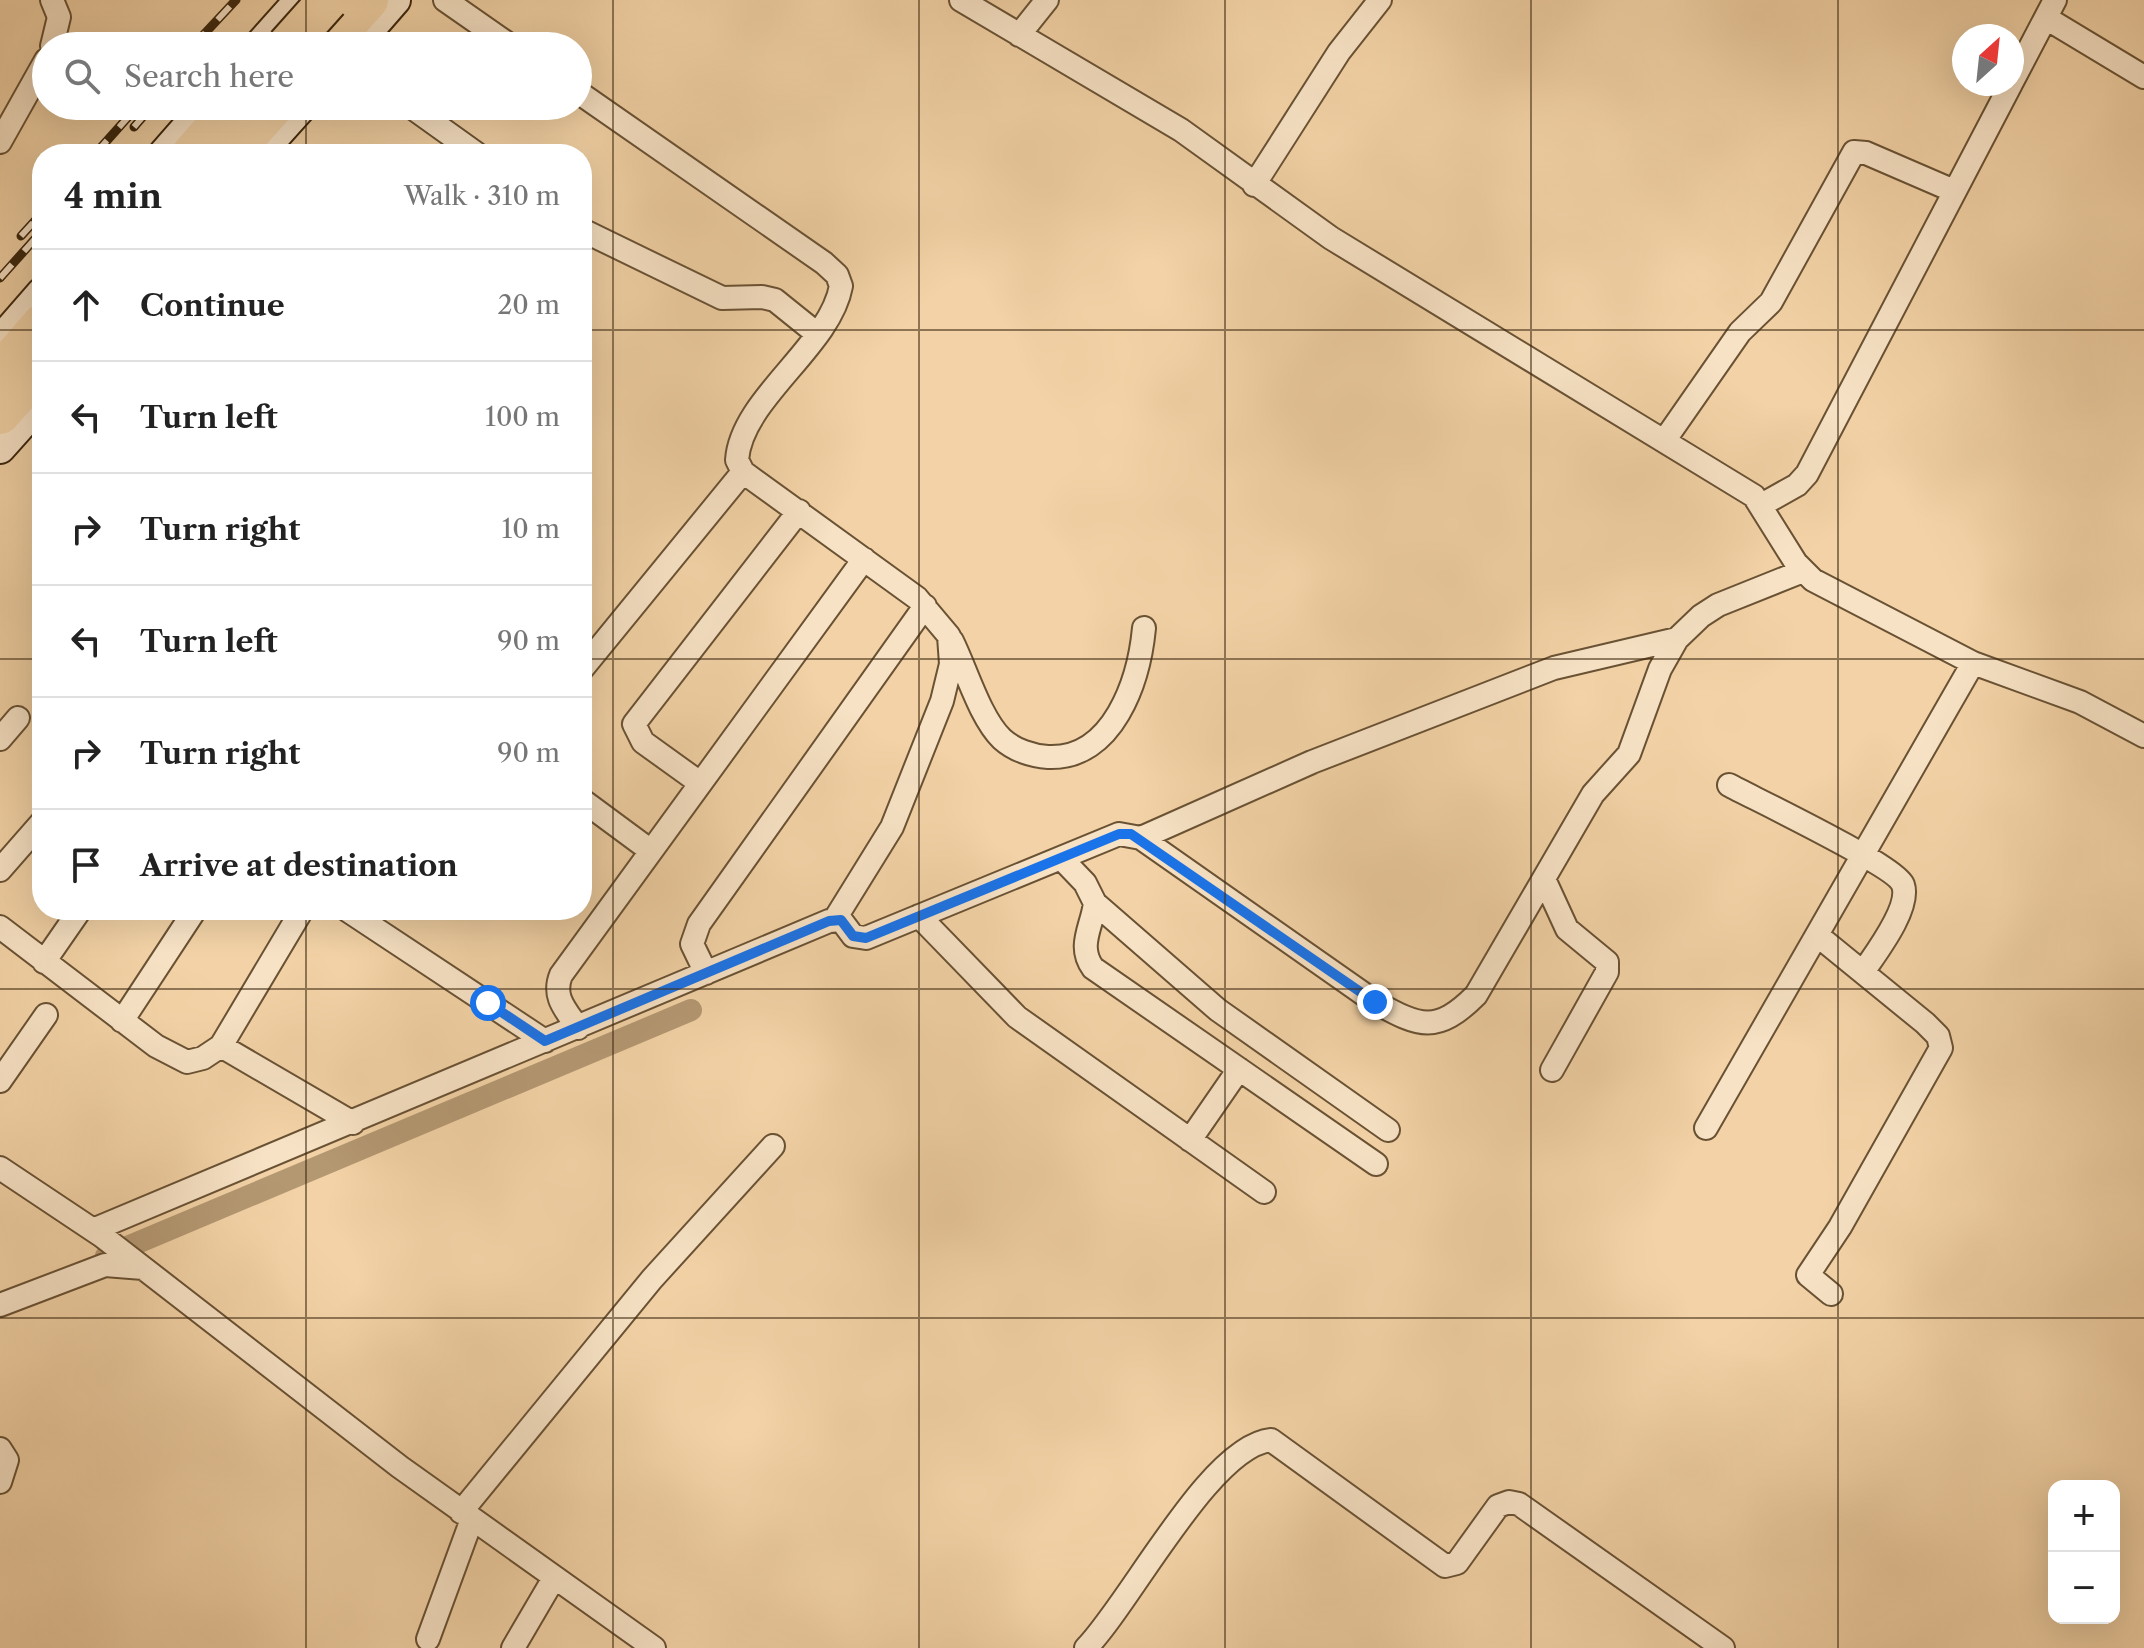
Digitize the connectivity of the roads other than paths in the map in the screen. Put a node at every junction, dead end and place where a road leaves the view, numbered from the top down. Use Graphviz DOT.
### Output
graph roads {
  1 [pos="52,0"];
  2 [pos="300,0"];
  3 [pos="328,0"];
  4 [pos="368,0"];
  5 [pos="395,0"];
  6 [pos="445,0"];
  7 [pos="961,0"];
  8 [pos="1047,0"];
  9 [pos="1380,0"];
  10 [pos="2050,9"];
  11 [pos="55,32"];
  12 [pos="283,32"];
  13 [pos="290,32"];
  14 [pos="339,32"];
  15 [pos="367,32"];
  16 [pos="491,32"];
  17 [pos="1019,35"];
  18 [pos="2024,58"];
  19 [pos="2144,77"];
  20 [pos="32,85"];
  21 [pos="2004,96"];
  22 [pos="592,102"];
  23 [pos="194,120"];
  24 [pos="222,120"];
  25 [pos="261,120"];
  26 [pos="289,120"];
  27 [pos="430,120"];
  28 [pos="0,142"];
  29 [pos="173,144"];
  30 [pos="201,144"];
  31 [pos="240,144"];
  32 [pos="268,144"];
  33 [pos="463,144"];
  34 [pos="1254,185"];
  35 [pos="1954,191"];
  36 [pos="592,235"];
  37 [pos="32,304"];
  38 [pos="816,333"];
  39 [pos="32,336"];
  40 [pos="0,341"];
  41 [pos="0,373"];
  42 [pos="32,378"];
  43 [pos="32,412"];
  44 [pos="0,414"];
  45 [pos="1664,441"];
  46 [pos="0,448"];
  47 [pos="743,472"];
  48 [pos="1763,504"];
  49 [pos="799,511"];
  50 [pos="864,559"];
  51 [pos="1803,571"];
  52 [pos="925,606"];
  53 [pos="1144,628"];
  54 [pos="949,636"];
  55 [pos="1677,639"];
  56 [pos="592,657"];
  57 [pos="1973,663"];
  58 [pos="18,718"];
  59 [pos="2144,736"];
  60 [pos="0,739"];
  61 [pos="700,783"];
  62 [pos="1729,785"];
  63 [pos="592,807"];
  64 [pos="32,833"];
  65 [pos="1141,838"];
  66 [pos="651,851"];
  67 [pos="1863,856"];
  68 [pos="1061,858"];
  69 [pos="0,870"];
  70 [pos="1544,879"];
  71 [pos="1095,903"];
  72 [pos="919,916"];
  73 [pos="73,920"];
  74 [pos="188,920"];
  75 [pos="296,920"];
  76 [pos="362,920"];
  77 [pos="845,926"];
  78 [pos="0,927"];
  79 [pos="1817,935"];
  80 [pos="44,962"];
  81 [pos="1863,972"];
  82 [pos="706,973"];
  83 [pos="46,1015"];
  84 [pos="122,1021"];
  85 [pos="578,1028"];
  86 [pos="545,1041"];
  87 [pos="221,1046"];
  88 [pos="1239,1069"];
  89 [pos="1552,1070"];
  90 [pos="0,1081"];
  91 [pos="353,1123"];
  92 [pos="1706,1128"];
  93 [pos="1388,1130"];
  94 [pos="1190,1140"];
  95 [pos="773,1146"];
  96 [pos="1376,1164"];
  97 [pos="0,1168"];
  98 [pos="1264,1192"];
  99 [pos="97,1233"];
  100 [pos="138,1264"];
  101 [pos="1831,1294"];
  102 [pos="0,1305"];
  103 [pos="0,1449"];
  104 [pos="0,1482"];
  105 [pos="466,1516"];
  106 [pos="554,1578"];
  107 [pos="428,1639"];
  108 [pos="513,1648"];
  109 [pos="654,1648"];
  110 [pos="1086,1648"];
  111 [pos="1723,1648"];
  1 -- 11 [label="street"];
  2 -- 12 [label="street"];
  3 -- 13 [label="highway, bridge"];
  4 -- 14 [label="highway"];
  5 -- 15 [label="street"];
  6 -- 16 [label="street"];
  7 -- 17 [label="street"];
  8 -- 17 [label="street"];
  9 -- 34 [label="street"];
  10 -- 18 [label="street"];
  10 -- 19 [label="street"];
  17 -- 34 [label="street"];
  20 -- 28 [label="street"];
  21 -- 35 [label="street"];
  22 -- 38 [label="street"];
  23 -- 29 [label="street"];
  24 -- 30 [label="highway"];
  25 -- 31 [label="highway"];
  26 -- 32 [label="street"];
  27 -- 33 [label="street"];
  34 -- 45 [label="street"];
  35 -- 45 [label="street"];
  35 -- 48 [label="street"];
  36 -- 38 [label="street"];
  37 -- 40 [label="street"];
  38 -- 47 [label="street"];
  39 -- 41 [label="highway"];
  42 -- 44 [label="highway"];
  43 -- 46 [label="street"];
  45 -- 48 [label="street"];
  47 -- 49 [label="street"];
  47 -- 56 [label="street"];
  48 -- 51 [label="street"];
  49 -- 50 [label="street"];
  49 -- 61 [label="street"];
  50 -- 52 [label="street"];
  50 -- 61 [label="street"];
  51 -- 55 [label="street"];
  51 -- 57 [label="street"];
  52 -- 54 [label="street"];
  52 -- 82 [label="street"];
  53 -- 54 [label="street"];
  54 -- 77 [label="street"];
  55 -- 65 [label="street"];
  55 -- 70 [label="street"];
  57 -- 59 [label="street"];
  57 -- 67 [label="street"];
  58 -- 60 [label="street"];
  61 -- 66 [label="street"];
  62 -- 67 [label="street"];
  63 -- 66 [label="street"];
  64 -- 69 [label="street"];
  65 -- 68 [label="street"];
  65 -- 70 [label="street"];
  66 -- 85 [label="street"];
  67 -- 79 [label="street"];
  67 -- 81 [label="street"];
  68 -- 71 [label="street"];
  68 -- 72 [label="street"];
  70 -- 89 [label="street"];
  71 -- 88 [label="street"];
  71 -- 93 [label="street"];
  72 -- 77 [label="street"];
  72 -- 94 [label="street"];
  73 -- 80 [label="street"];
  74 -- 84 [label="street"];
  75 -- 87 [label="street"];
  76 -- 86 [label="street"];
  77 -- 82 [label="street"];
  78 -- 80 [label="street"];
  79 -- 81 [label="street"];
  79 -- 92 [label="street"];
  80 -- 84 [label="street"];
  81 -- 101 [label="street"];
  82 -- 85 [label="street"];
  83 -- 90 [label="street"];
  84 -- 87 [label="street"];
  85 -- 86 [label="street"];
  86 -- 91 [label="street"];
  87 -- 91 [label="street"];
  88 -- 94 [label="street"];
  88 -- 96 [label="street"];
  91 -- 99 [label="street"];
  94 -- 98 [label="street"];
  95 -- 105 [label="street"];
  97 -- 99 [label="street"];
  99 -- 100 [label="street"];
  100 -- 102 [label="street"];
  100 -- 105 [label="street"];
  103 -- 104 [label="street"];
  105 -- 106 [label="street"];
  105 -- 107 [label="street"];
  106 -- 108 [label="street"];
  106 -- 109 [label="street"];
  110 -- 111 [label="street"];
}
